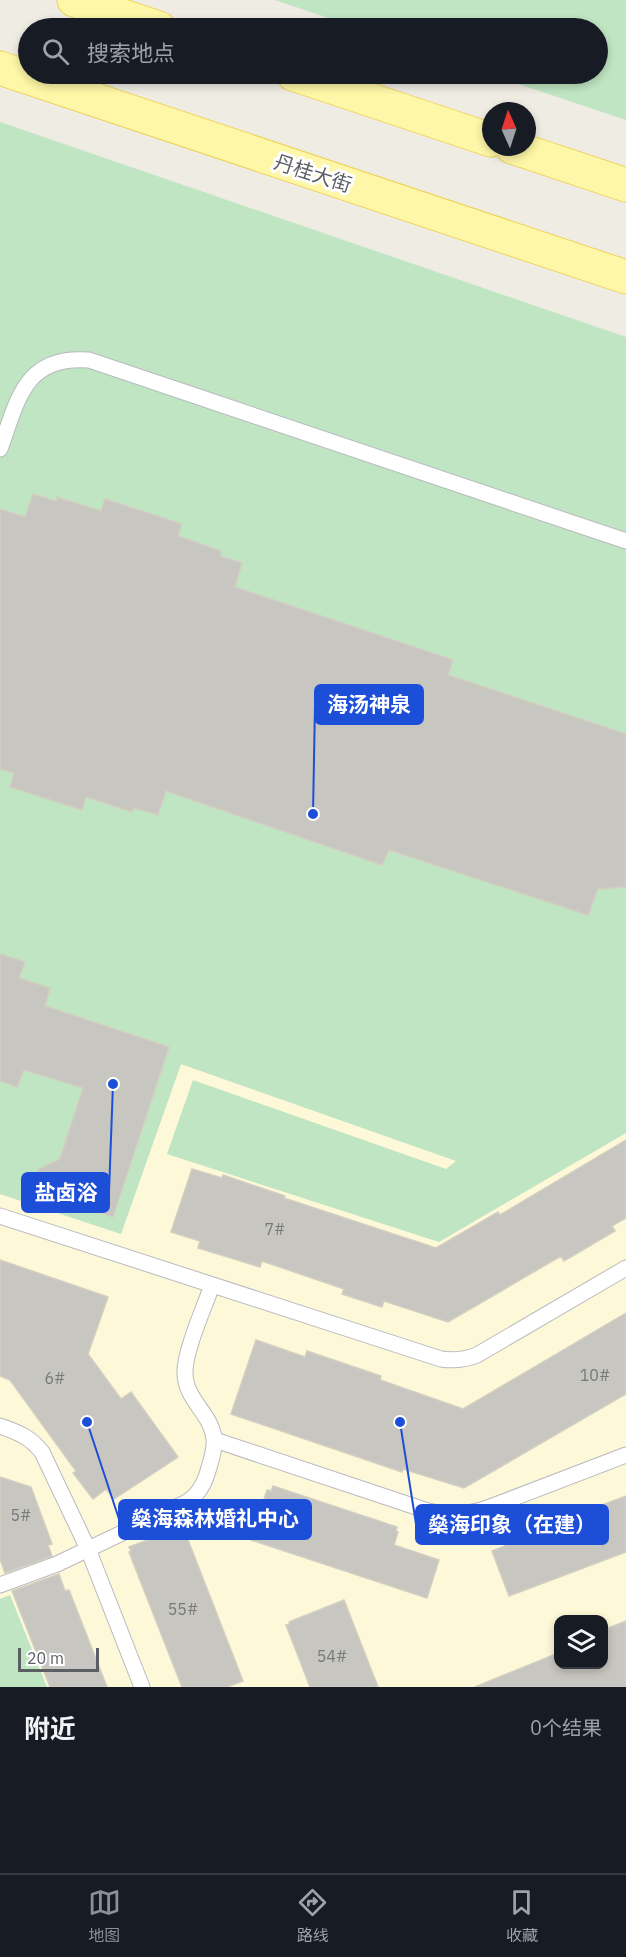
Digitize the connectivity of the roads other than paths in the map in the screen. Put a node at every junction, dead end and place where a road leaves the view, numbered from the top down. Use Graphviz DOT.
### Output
graph roads {
  1 [pos="74,0"];
  2 [pos="129,18"];
  3 [pos="0,68"];
  4 [pos="18,74"];
  5 [pos="48,84"];
  6 [pos="323,84"];
  7 [pos="482,137"];
  8 [pos="536,155"];
  9 [pos="626,185"];
  10 [pos="626,277"];
  11 [pos="0,449"];
  12 [pos="626,540"];
  13 [pos="0,1216"];
  14 [pos="626,1268"];
  15 [pos="212,1285"];
  16 [pos="0,1426"];
  17 [pos="215,1440"];
  18 [pos="626,1455"];
  19 [pos="88,1549"];
  20 [pos="0,1585"];
  21 [pos="142,1687"];
  1 -- 2 [label="main road"];
  3 -- 4 [label="main road, 丹桂大街"];
  5 -- 10 [label="main road, 丹桂大街"];
  6 -- 7 [label="main road"];
  8 -- 9 [label="main road"];
  11 -- 12 [label="lane"];
  13 -- 15 [label="lane"];
  14 -- 15 [label="lane"];
  15 -- 17 [label="lane"];
  16 -- 19 [label="lane"];
  17 -- 18 [label="lane"];
  17 -- 19 [label="lane"];
  19 -- 20 [label="lane"];
  19 -- 21 [label="lane"];
}
